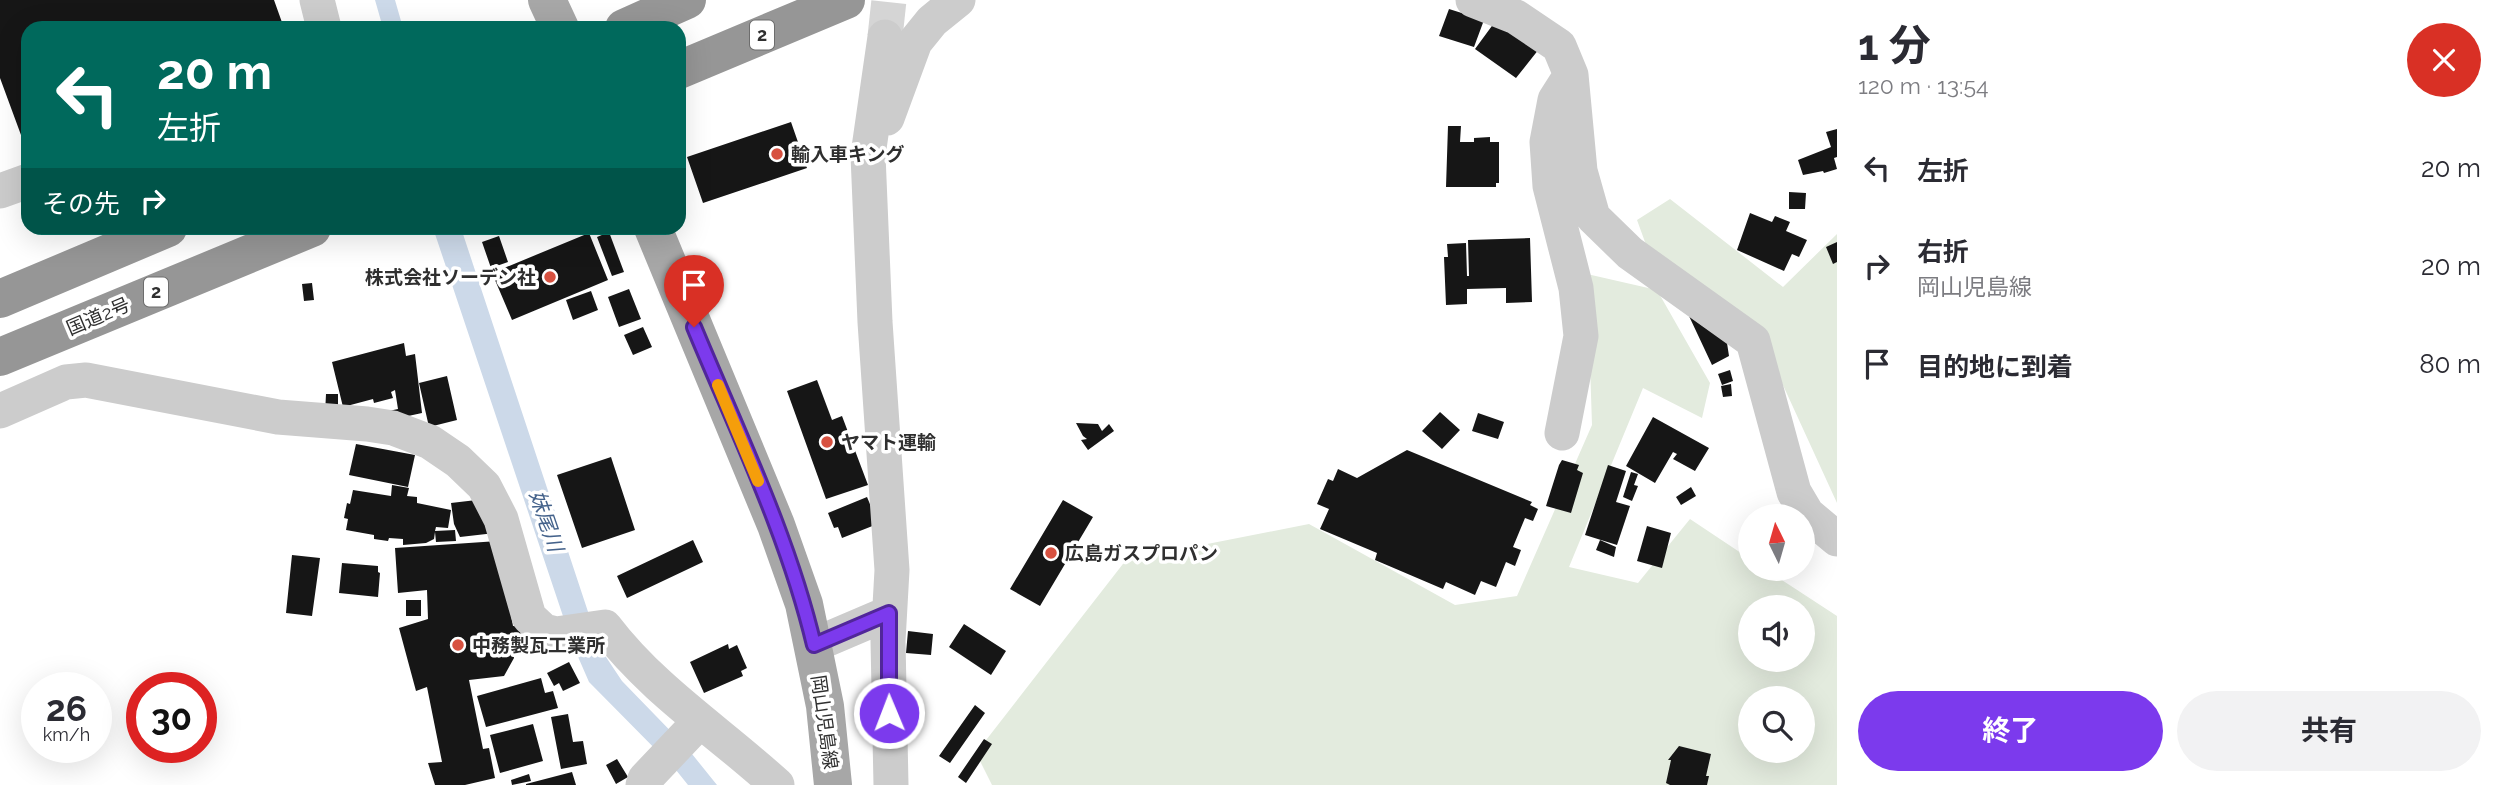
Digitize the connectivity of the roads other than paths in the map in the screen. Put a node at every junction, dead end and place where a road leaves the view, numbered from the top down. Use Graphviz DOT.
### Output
graph roads {
  1 [pos="317,0"];
  2 [pos="547,0"];
  3 [pos="687,0"];
  4 [pos="846,0"];
  5 [pos="958,0"];
  6 [pos="1473,0"];
  7 [pos="322,21"];
  8 [pos="557,21"];
  9 [pos="640,21"];
  10 [pos="885,37"];
  11 [pos="686,67"];
  12 [pos="1571,75"];
  13 [pos="868,155"];
  14 [pos="21,184"];
  15 [pos="0,191"];
  16 [pos="151,235"];
  17 [pos="295,235"];
  18 [pos="656,235"];
  19 [pos="0,299"];
  20 [pos="0,357"];
  21 [pos="0,411"];
  22 [pos="1562,433"];
  23 [pos="1837,540"];
  24 [pos="889,613"];
  25 [pos="814,645"];
  26 [pos="695,726"];
  27 [pos="644,782"];
  28 [pos="777,785"];
  29 [pos="833,785"];
  30 [pos="891,785"];
  1 -- 7 [label="street"];
  2 -- 8 [label="main road"];
  3 -- 9 [label="highway"];
  4 -- 11 [label="highway, 2"];
  5 -- 13 [label="street"];
  6 -- 12 [label="street"];
  10 -- 13 [label="street"];
  12 -- 22 [label="street"];
  12 -- 23 [label="street"];
  13 -- 24 [label="street"];
  14 -- 15 [label="street"];
  16 -- 19 [label="highway"];
  17 -- 20 [label="highway, 国道2号 / 2"];
  18 -- 25 [label="main road, 岡山児島線"];
  21 -- 26 [label="street"];
  24 -- 25 [label="street"];
  24 -- 30 [label="street"];
  25 -- 29 [label="main road, 岡山児島線"];
  26 -- 27 [label="street"];
  26 -- 28 [label="street"];
}
